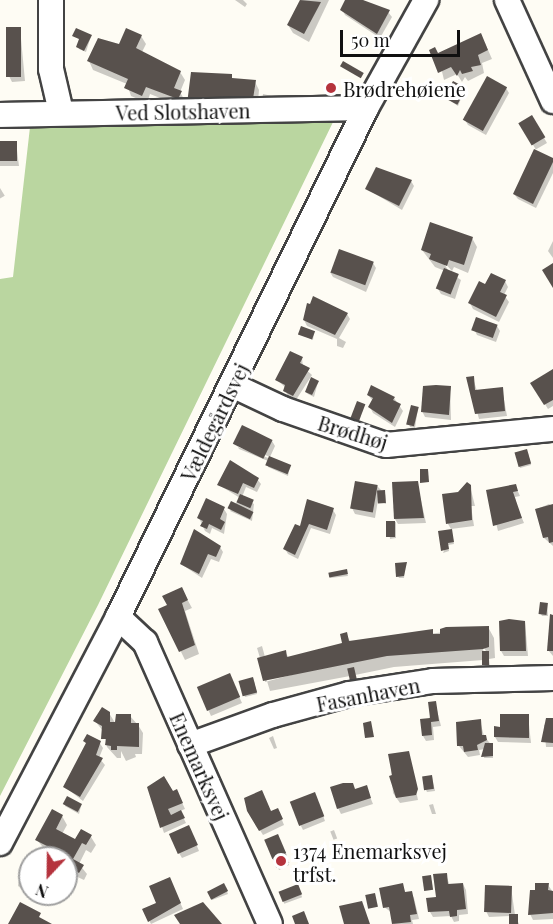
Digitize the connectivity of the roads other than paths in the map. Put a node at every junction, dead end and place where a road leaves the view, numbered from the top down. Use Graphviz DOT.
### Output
graph roads {
  1 [pos="51,0"];
  2 [pos="426,0"];
  3 [pos="507,0"];
  4 [pos="553,101"];
  5 [pos="366,108"];
  6 [pos="61,112"];
  7 [pos="0,115"];
  8 [pos="232,385"];
  9 [pos="553,429"];
  10 [pos="118,617"];
  11 [pos="553,678"];
  12 [pos="190,745"];
  13 [pos="0,843"];
  14 [pos="270,924"];
  1 -- 6 [label="street"];
  2 -- 5 [label="street, Vældegårdsvej"];
  3 -- 4 [label="street"];
  5 -- 6 [label="street, Ved Slotshaven"];
  5 -- 8 [label="street, Vældegårdsvej"];
  6 -- 7 [label="street, Ved Slotshaven"];
  8 -- 9 [label="street, Brødhøj"];
  8 -- 10 [label="street, Vældegårdsvej"];
  10 -- 12 [label="street, Enemarksvej"];
  10 -- 13 [label="street, Vældegårdsvej"];
  11 -- 12 [label="street, Fasanhaven"];
  12 -- 14 [label="street, Enemarksvej"];
}
